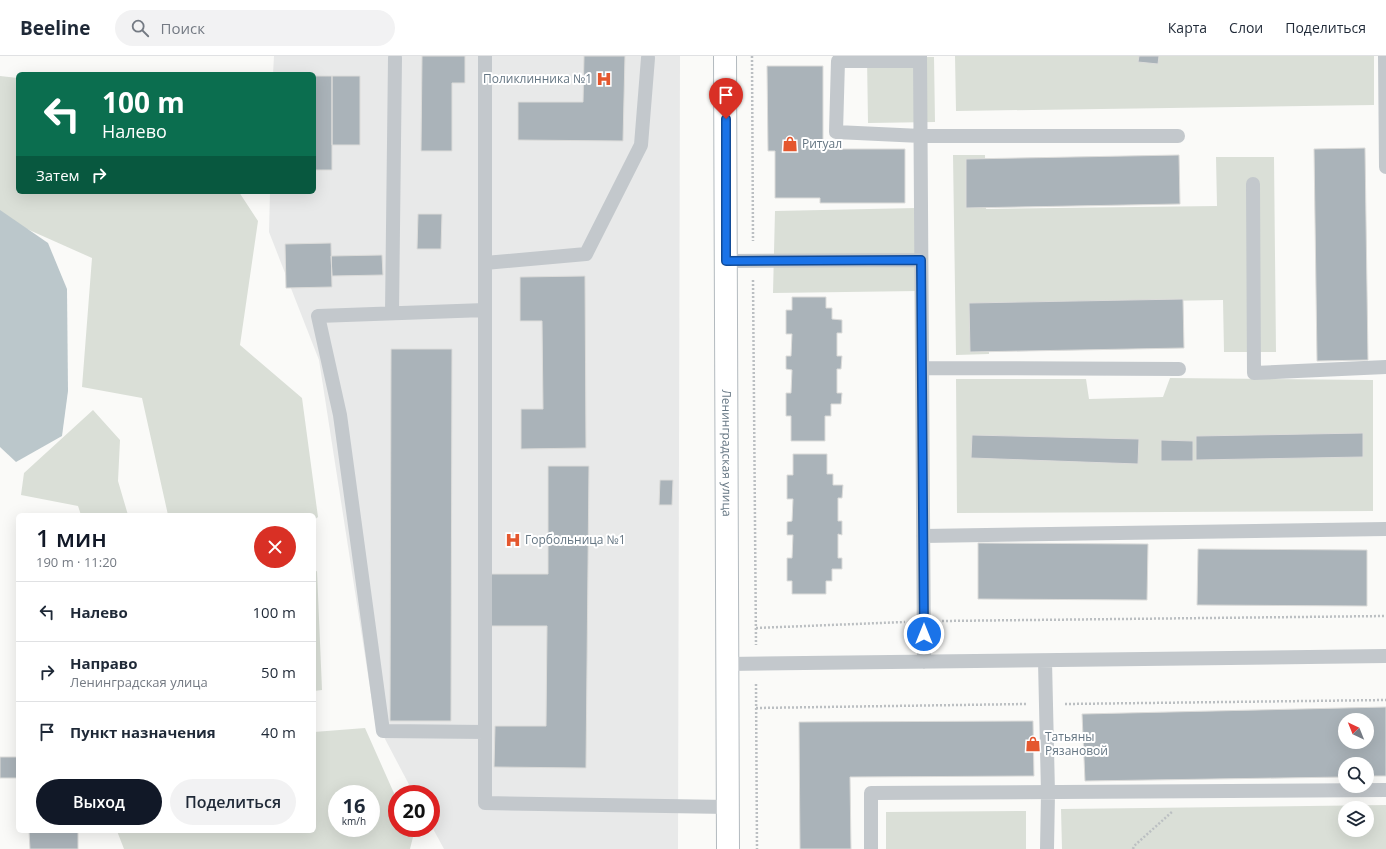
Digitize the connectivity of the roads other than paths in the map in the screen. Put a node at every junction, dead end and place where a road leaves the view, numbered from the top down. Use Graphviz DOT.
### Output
graph roads {
  1 [pos="485,56"];
  2 [pos="725,56"];
  3 [pos="1385,56"];
  4 [pos="395,58"];
  5 [pos="648,58"];
  6 [pos="920,59"];
  7 [pos="1385,126"];
  8 [pos="920,136"];
  9 [pos="1178,136"];
  10 [pos="1386,167"];
  11 [pos="1253,184"];
  12 [pos="921,260"];
  13 [pos="726,261"];
  14 [pos="485,263"];
  15 [pos="485,310"];
  16 [pos="392,313"];
  17 [pos="1386,366"];
  18 [pos="922,368"];
  19 [pos="1179,369"];
  20 [pos="1386,529"];
  21 [pos="923,536"];
  22 [pos="1386,656"];
  23 [pos="1045,661"];
  24 [pos="924,662"];
  25 [pos="727,664"];
  26 [pos="485,732"];
  27 [pos="1386,790"];
  28 [pos="1048,793"];
  29 [pos="728,807"];
  30 [pos="728,849"];
  31 [pos="871,849"];
  32 [pos="1047,849"];
  1 -- 14 [label="lane"];
  2 -- 13 [label="street, Ленинградская улица"];
  3 -- 7 [label="lane"];
  4 -- 16 [label="lane"];
  5 -- 14 [label="lane"];
  6 -- 8 [label="lane"];
  6 -- 8 [label="lane"];
  7 -- 10 [label="lane"];
  8 -- 9 [label="lane"];
  8 -- 12 [label="lane"];
  11 -- 17 [label="lane"];
  12 -- 13 [label="lane"];
  12 -- 18 [label="lane"];
  13 -- 25 [label="street, Ленинградская улица"];
  14 -- 15 [label="lane"];
  15 -- 16 [label="lane"];
  15 -- 26 [label="lane"];
  16 -- 26 [label="lane"];
  18 -- 19 [label="lane"];
  18 -- 21 [label="lane"];
  20 -- 21 [label="lane"];
  21 -- 24 [label="lane"];
  22 -- 24 [label="lane"];
  23 -- 28 [label="lane"];
  24 -- 25 [label="lane"];
  25 -- 29 [label="street, Ленинградская улица"];
  26 -- 29 [label="lane"];
  27 -- 28 [label="lane"];
  28 -- 31 [label="lane"];
  28 -- 32 [label="lane"];
  29 -- 30 [label="street, Ленинградская улица"];
}
